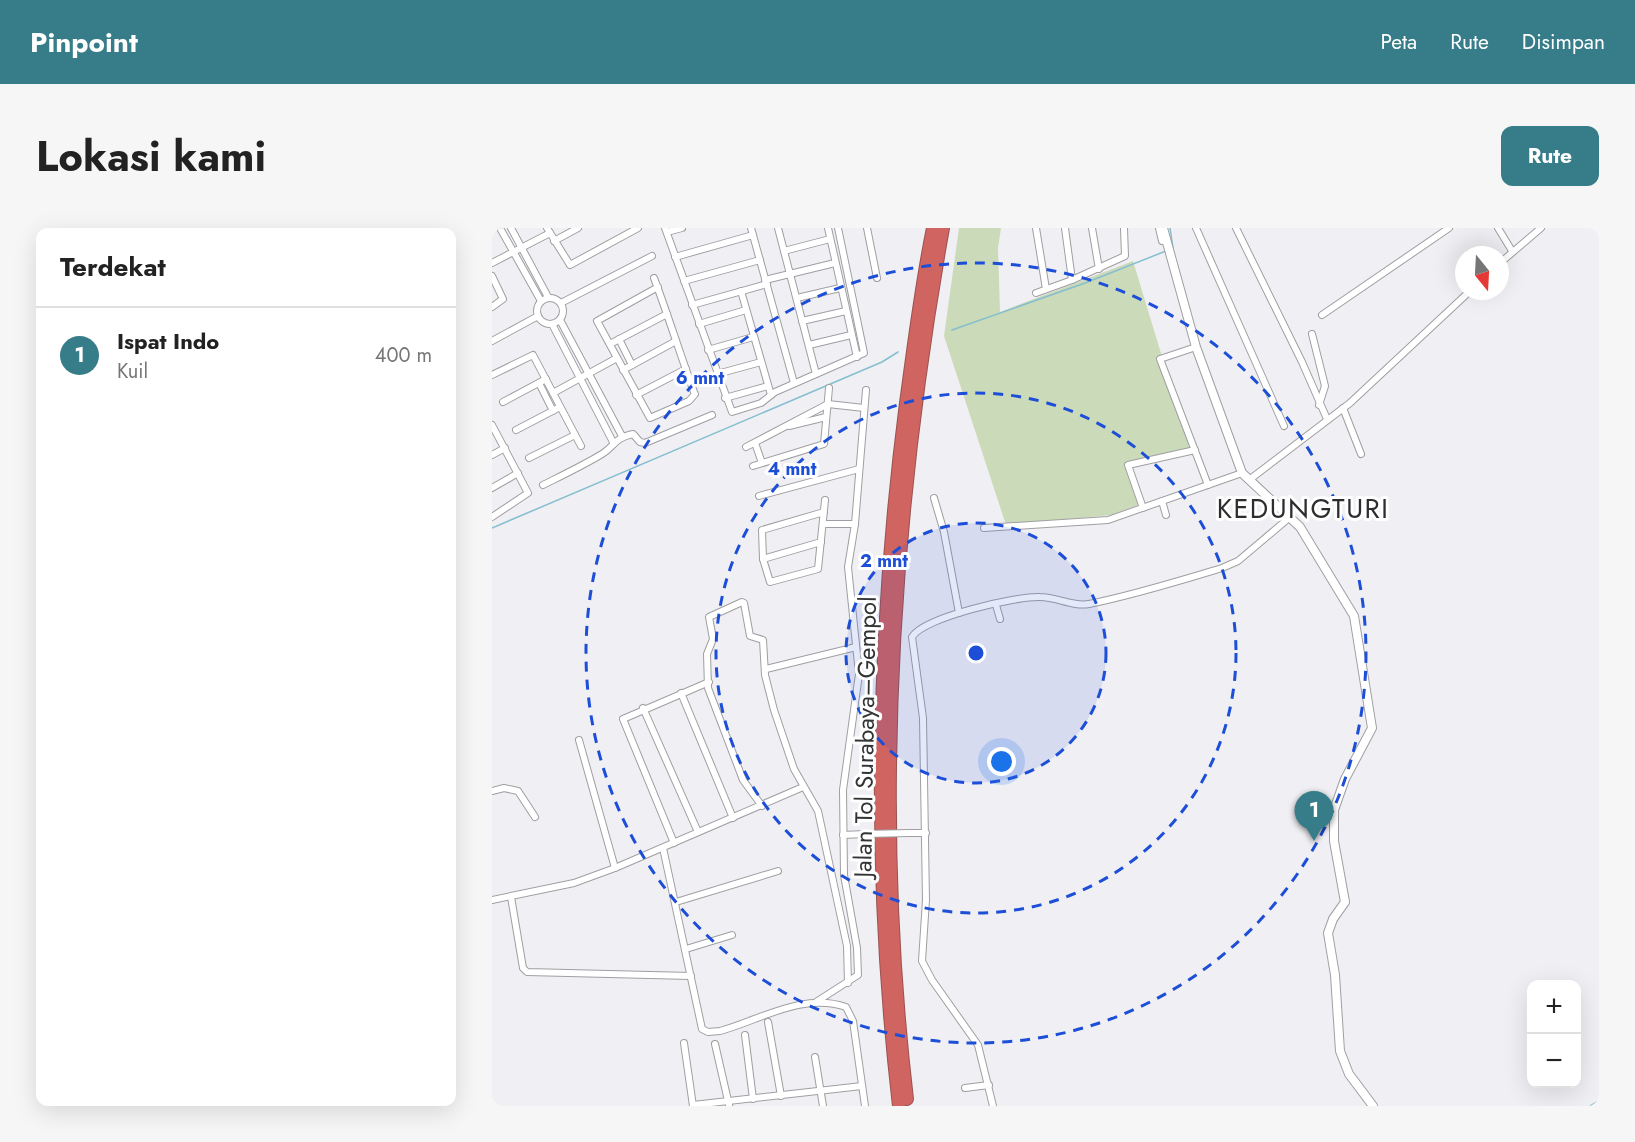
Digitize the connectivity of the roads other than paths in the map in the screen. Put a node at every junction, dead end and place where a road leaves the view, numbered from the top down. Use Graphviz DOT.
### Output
graph roads {
  1 [pos="500,228"];
  2 [pos="511,228"];
  3 [pos="577,228"];
  4 [pos="638,228"];
  5 [pos="682,228"];
  6 [pos="778,228"];
  7 [pos="828,228"];
  8 [pos="838,228"];
  9 [pos="867,228"];
  10 [pos="933,228"];
  11 [pos="943,228"];
  12 [pos="1036,228"];
  13 [pos="1065,228"];
  14 [pos="1092,228"];
  15 [pos="1125,228"];
  16 [pos="1161,228"];
  17 [pos="1196,228"];
  18 [pos="1236,228"];
  19 [pos="1449,228"];
  20 [pos="1498,228"];
  21 [pos="1503,228"];
  22 [pos="1541,228"];
  23 [pos="666,230"];
  24 [pos="549,231"];
  25 [pos="752,231"];
  26 [pos="830,239"];
  27 [pos="554,241"];
  28 [pos="522,248"];
  29 [pos="1514,250"];
  30 [pos="784,251"];
  31 [pos="513,252"];
  32 [pos="1509,255"];
  33 [pos="652,256"];
  34 [pos="675,257"];
  35 [pos="760,260"];
  36 [pos="492,263"];
  37 [pos="835,263"];
  38 [pos="1099,269"];
  39 [pos="790,274"];
  40 [pos="492,276"];
  41 [pos="654,278"];
  42 [pos="877,278"];
  43 [pos="1072,280"];
  44 [pos="684,281"];
  45 [pos="766,282"];
  46 [pos="658,287"];
  47 [pos="840,288"];
  48 [pos="1046,289"];
  49 [pos="741,291"];
  50 [pos="1036,293"];
  51 [pos="548,297"];
  52 [pos="796,298"];
  53 [pos="1461,300"];
  54 [pos="541,301"];
  55 [pos="561,303"];
  56 [pos="692,305"];
  57 [pos="492,307"];
  58 [pos="746,310"];
  59 [pos="846,311"];
  60 [pos="667,314"];
  61 [pos="1322,315"];
  62 [pos="538,316"];
  63 [pos="560,320"];
  64 [pos="802,321"];
  65 [pos="552,324"];
  66 [pos="699,324"];
  67 [pos="1312,334"];
  68 [pos="851,335"];
  69 [pos="753,337"];
  70 [pos="619,339"];
  71 [pos="492,341"];
  72 [pos="676,341"];
  73 [pos="610,344"];
  74 [pos="809,345"];
  75 [pos="1196,347"];
  76 [pos="708,350"];
  77 [pos="856,357"];
  78 [pos="616,358"];
  79 [pos="760,362"];
  80 [pos="632,365"];
  81 [pos="686,369"];
  82 [pos="623,370"];
  83 [pos="589,373"];
  84 [pos="717,374"];
  85 [pos="816,374"];
  86 [pos="492,375"];
  87 [pos="580,378"];
  88 [pos="546,379"];
  89 [pos="538,383"];
  90 [pos="794,383"];
  91 [pos="768,386"];
  92 [pos="829,388"];
  93 [pos="866,390"];
  94 [pos="553,393"];
  95 [pos="636,395"];
  96 [pos="771,395"];
  97 [pos="725,398"];
  98 [pos="503,402"];
  99 [pos="828,404"];
  100 [pos="1319,406"];
  101 [pos="560,407"];
  102 [pos="864,408"];
  103 [pos="1343,408"];
  104 [pos="553,411"];
  105 [pos="712,415"];
  106 [pos="826,417"];
  107 [pos="1327,419"];
  108 [pos="492,425"];
  109 [pos="1284,426"];
  110 [pos="785,427"];
  111 [pos="516,430"];
  112 [pos="575,435"];
  113 [pos="622,436"];
  114 [pos="613,442"];
  115 [pos="755,443"];
  116 [pos="581,446"];
  117 [pos="746,447"];
  118 [pos="505,448"];
  119 [pos="1195,450"];
  120 [pos="1361,454"];
  121 [pos="492,455"];
  122 [pos="529,458"];
  123 [pos="762,463"];
  124 [pos="753,466"];
  125 [pos="859,469"];
  126 [pos="1242,472"];
  127 [pos="518,473"];
  128 [pos="1249,480"];
  129 [pos="543,485"];
  130 [pos="1208,485"];
  131 [pos="492,488"];
  132 [pos="759,496"];
  133 [pos="934,498"];
  134 [pos="825,500"];
  135 [pos="1162,501"];
  136 [pos="1143,508"];
  137 [pos="824,512"];
  138 [pos="1166,515"];
  139 [pos="492,517"];
  140 [pos="1289,518"];
  141 [pos="823,524"];
  142 [pos="855,524"];
  143 [pos="984,528"];
  144 [pos="820,542"];
  145 [pos="763,559"];
  146 [pos="996,604"];
  147 [pos="959,613"];
  148 [pos="1000,619"];
  149 [pos="856,646"];
  150 [pos="766,669"];
  151 [pos="709,682"];
  152 [pos="681,693"];
  153 [pos="643,708"];
  154 [pos="579,740"];
  155 [pos="802,786"];
  156 [pos="492,790"];
  157 [pos="762,806"];
  158 [pos="536,817"];
  159 [pos="733,818"];
  160 [pos="698,832"];
  161 [pos="926,832"];
  162 [pos="843,835"];
  163 [pos="674,843"];
  164 [pos="663,848"];
  165 [pos="615,868"];
  166 [pos="778,871"];
  167 [pos="510,897"];
  168 [pos="492,900"];
  169 [pos="676,902"];
  170 [pos="732,935"];
  171 [pos="686,949"];
  172 [pos="691,976"];
  173 [pos="848,984"];
  174 [pos="816,1002"];
  175 [pos="768,1022"];
  176 [pos="745,1035"];
  177 [pos="684,1043"];
  178 [pos="715,1044"];
  179 [pos="815,1057"];
  180 [pos="989,1085"];
  181 [pos="862,1086"];
  182 [pos="965,1088"];
  183 [pos="820,1091"];
  184 [pos="781,1096"];
  185 [pos="756,1101"];
  186 [pos="729,1104"];
  187 [pos="693,1106"];
  188 [pos="823,1106"];
  189 [pos="865,1106"];
  190 [pos="899,1106"];
  191 [pos="907,1106"];
  192 [pos="993,1106"];
  193 [pos="1373,1106"];
  1 -- 31 [label="street"];
  2 -- 28 [label="street"];
  3 -- 27 [label="street"];
  4 -- 27 [label="street"];
  5 -- 23 [label="street"];
  6 -- 30 [label="street"];
  7 -- 26 [label="street"];
  8 -- 77 [label="street"];
  9 -- 42 [label="street"];
  10 -- 190 [label="highway, Jalan Tol Surabaya–Gempol"];
  11 -- 191 [label="highway, Jalan Tol Surabaya–Gempol"];
  12 -- 48 [label="street"];
  13 -- 43 [label="street"];
  14 -- 38 [label="street"];
  15 -- 38 [label="street"];
  16 -- 75 [label="street"];
  17 -- 109 [label="street"];
  18 -- 100 [label="street"];
  19 -- 61 [label="street"];
  20 -- 29 [label="street"];
  21 -- 29 [label="street"];
  22 -- 29 [label="street"];
  23 -- 34 [label="street"];
  24 -- 27 [label="street"];
  24 -- 28 [label="street"];
  25 -- 34 [label="street"];
  25 -- 35 [label="street"];
  26 -- 30 [label="street"];
  26 -- 37 [label="street"];
  28 -- 31 [label="street"];
  28 -- 51 [label="street"];
  29 -- 32 [label="street"];
  30 -- 39 [label="street"];
  31 -- 36 [label="street"];
  31 -- 54 [label="street"];
  33 -- 55 [label="street"];
  34 -- 44 [label="street"];
  35 -- 44 [label="street"];
  35 -- 45 [label="street"];
  37 -- 39 [label="street"];
  37 -- 47 [label="street"];
  38 -- 43 [label="street"];
  39 -- 45 [label="street"];
  39 -- 52 [label="street"];
  40 -- 57 [label="street"];
  41 -- 46 [label="street"];
  43 -- 48 [label="street"];
  44 -- 56 [label="street"];
  45 -- 49 [label="street"];
  45 -- 90 [label="street"];
  46 -- 60 [label="street"];
  46 -- 73 [label="street"];
  47 -- 52 [label="street"];
  47 -- 59 [label="street"];
  48 -- 50 [label="street"];
  49 -- 56 [label="street"];
  49 -- 58 [label="street"];
  51 -- 54 [label="street"];
  51 -- 55 [label="street"];
  52 -- 64 [label="street"];
  53 -- 103 [label="street"];
  54 -- 62 [label="street"];
  55 -- 63 [label="street"];
  56 -- 66 [label="street"];
  58 -- 66 [label="street"];
  58 -- 69 [label="street"];
  59 -- 64 [label="street"];
  59 -- 68 [label="street"];
  60 -- 70 [label="street"];
  60 -- 72 [label="street"];
  62 -- 65 [label="street"];
  62 -- 71 [label="street"];
  63 -- 65 [label="street"];
  63 -- 83 [label="street"];
  64 -- 74 [label="street"];
  65 -- 87 [label="street"];
  66 -- 76 [label="street"];
  67 -- 100 [label="street"];
  68 -- 74 [label="street"];
  68 -- 77 [label="street"];
  69 -- 76 [label="street"];
  69 -- 79 [label="street"];
  70 -- 73 [label="street"];
  70 -- 80 [label="street"];
  72 -- 80 [label="street"];
  72 -- 81 [label="street"];
  73 -- 78 [label="street"];
  74 -- 85 [label="street"];
  75 -- 119 [label="street"];
  75 -- 126 [label="street"];
  76 -- 84 [label="street"];
  77 -- 85 [label="street"];
  78 -- 82 [label="street"];
  78 -- 83 [label="street"];
  79 -- 84 [label="street"];
  79 -- 91 [label="street"];
  80 -- 82 [label="street"];
  81 -- 95 [label="street"];
  81 -- 95 [label="street"];
  82 -- 95 [label="street"];
  83 -- 87 [label="street"];
  83 -- 113 [label="street"];
  84 -- 97 [label="street"];
  85 -- 90 [label="street"];
  86 -- 88 [label="street"];
  87 -- 94 [label="street"];
  87 -- 114 [label="street"];
  88 -- 89 [label="street"];
  88 -- 94 [label="street"];
  89 -- 98 [label="street"];
  89 -- 104 [label="street"];
  90 -- 96 [label="street"];
  91 -- 96 [label="street"];
  91 -- 97 [label="street"];
  92 -- 99 [label="street"];
  93 -- 102 [label="street"];
  94 -- 101 [label="street"];
  96 -- 97 [label="street"];
  99 -- 102 [label="street"];
  99 -- 106 [label="street"];
  99 -- 110 [label="street"];
  100 -- 107 [label="street"];
  101 -- 104 [label="street"];
  101 -- 112 [label="street"];
  102 -- 125 [label="street"];
  103 -- 107 [label="street"];
  103 -- 120 [label="street"];
  104 -- 111 [label="street"];
  105 -- 113 [label="street"];
  106 -- 110 [label="street"];
  106 -- 123 [label="street"];
  107 -- 128 [label="street"];
  108 -- 118 [label="street"];
  110 -- 115 [label="street"];
  112 -- 116 [label="street"];
  112 -- 122 [label="street"];
  113 -- 114 [label="street"];
  114 -- 129 [label="street"];
  115 -- 117 [label="street"];
  115 -- 123 [label="street"];
  118 -- 121 [label="street"];
  118 -- 127 [label="street"];
  119 -- 130 [label="street"];
  119 -- 136 [label="street"];
  123 -- 124 [label="street"];
  125 -- 132 [label="street"];
  125 -- 142 [label="street"];
  126 -- 128 [label="street"];
  126 -- 130 [label="street"];
  127 -- 131 [label="street"];
  127 -- 139 [label="street"];
  128 -- 140 [label="street"];
  130 -- 135 [label="street"];
  133 -- 147 [label="street"];
  134 -- 137 [label="street"];
  135 -- 136 [label="street"];
  135 -- 138 [label="street"];
  136 -- 143 [label="street"];
  137 -- 141 [label="street"];
  137 -- 145 [label="street"];
  140 -- 146 [label="street"];
  140 -- 193 [label="street"];
  141 -- 142 [label="street"];
  141 -- 144 [label="street"];
  142 -- 149 [label="street"];
  144 -- 145 [label="street"];
  144 -- 145 [label="street"];
  146 -- 147 [label="street"];
  146 -- 148 [label="street"];
  147 -- 161 [label="street"];
  149 -- 150 [label="street"];
  149 -- 162 [label="street"];
  150 -- 151 [label="street"];
  150 -- 155 [label="street"];
  151 -- 152 [label="street"];
  151 -- 157 [label="street"];
  152 -- 153 [label="street"];
  152 -- 159 [label="street"];
  153 -- 160 [label="street"];
  153 -- 163 [label="street"];
  154 -- 165 [label="street"];
  155 -- 157 [label="street"];
  155 -- 173 [label="street"];
  156 -- 158 [label="street"];
  157 -- 159 [label="street"];
  159 -- 160 [label="street"];
  160 -- 163 [label="street"];
  161 -- 162 [label="street, bridge"];
  161 -- 180 [label="street"];
  162 -- 173 [label="street"];
  163 -- 164 [label="street"];
  164 -- 165 [label="street"];
  164 -- 169 [label="street"];
  165 -- 167 [label="street"];
  166 -- 169 [label="street"];
  167 -- 168 [label="street"];
  167 -- 172 [label="street"];
  169 -- 171 [label="street"];
  170 -- 171 [label="street"];
  171 -- 172 [label="street"];
  172 -- 174 [label="street"];
  173 -- 174 [label="street"];
  174 -- 181 [label="street"];
  175 -- 184 [label="street"];
  176 -- 185 [label="street"];
  177 -- 187 [label="street"];
  178 -- 186 [label="street"];
  179 -- 183 [label="street"];
  180 -- 182 [label="street"];
  180 -- 192 [label="street"];
  181 -- 183 [label="street"];
  181 -- 189 [label="street"];
  183 -- 184 [label="street"];
  183 -- 188 [label="street"];
  184 -- 185 [label="street"];
  185 -- 186 [label="street"];
  186 -- 187 [label="street"];
}
